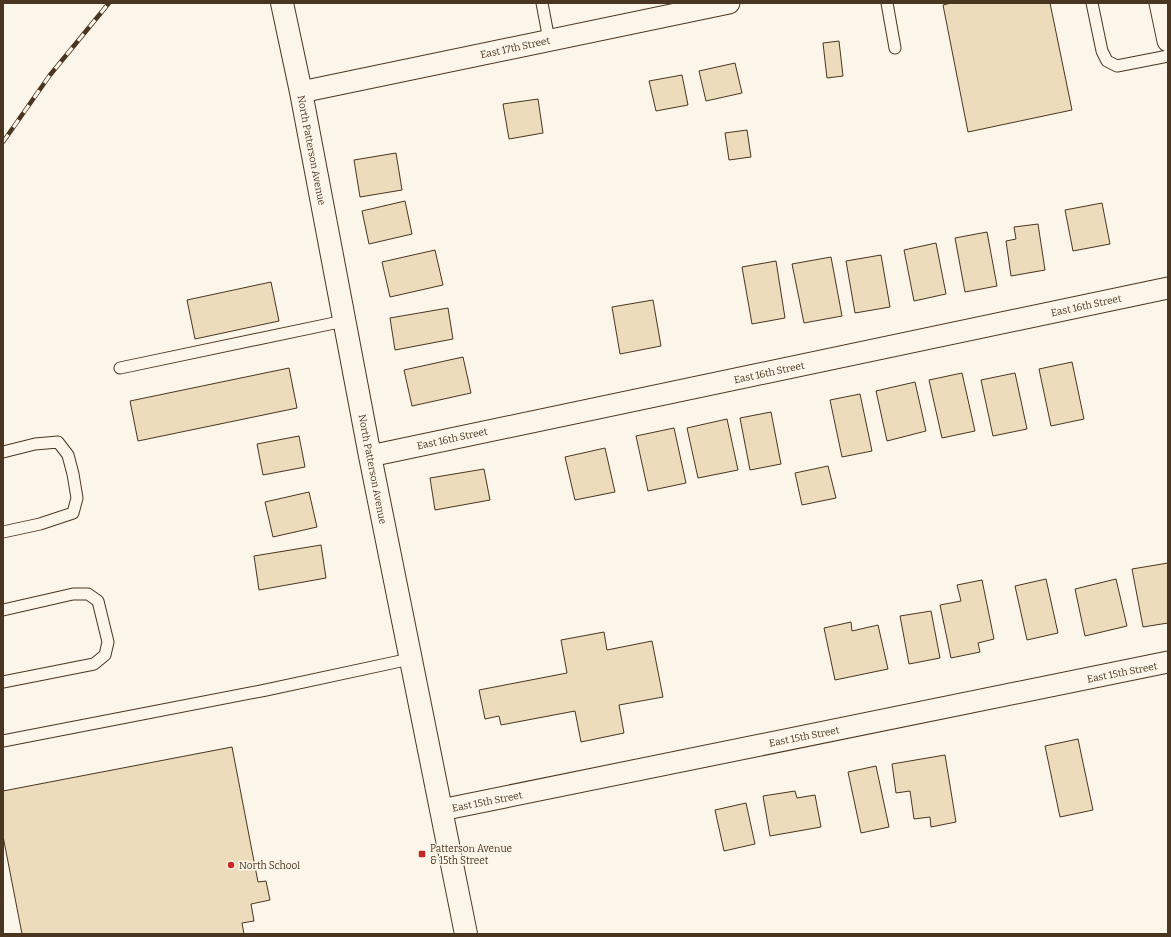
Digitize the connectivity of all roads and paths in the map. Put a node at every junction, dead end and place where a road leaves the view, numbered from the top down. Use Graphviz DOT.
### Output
graph roads {
  1 [pos="282,3"];
  2 [pos="542,3"];
  3 [pos="729,3"];
  4 [pos="887,3"];
  5 [pos="1092,3"];
  6 [pos="1160,3"];
  7 [pos="549,40"];
  8 [pos="1168,41"];
  9 [pos="895,48"];
  10 [pos="1168,56"];
  11 [pos="301,92"];
  12 [pos="1168,288"];
  13 [pos="344,321"];
  14 [pos="120,368"];
  15 [pos="3,452"];
  16 [pos="370,456"];
  17 [pos="3,532"];
  18 [pos="3,610"];
  19 [pos="410,659"];
  20 [pos="1168,662"];
  21 [pos="3,682"];
  22 [pos="3,741"];
  23 [pos="441,810"];
  24 [pos="466,934"];
  1 -- 11 [label="main road, North Patterson Avenue"];
  2 -- 7 [label="lane"];
  3 -- 7 [label="street, East 17th Street"];
  4 -- 9 [label="lane"];
  5 -- 10 [label="lane"];
  6 -- 8 [label="street"];
  7 -- 11 [label="street, East 17th Street"];
  11 -- 13 [label="main road, North Patterson Avenue"];
  12 -- 16 [label="street, East 16th Street"];
  13 -- 14 [label="lane"];
  13 -- 16 [label="main road, North Patterson Avenue"];
  15 -- 17 [label="lane"];
  16 -- 19 [label="main road, North Patterson Avenue"];
  18 -- 21 [label="lane"];
  19 -- 22 [label="lane"];
  19 -- 23 [label="main road, North Patterson Avenue"];
  20 -- 23 [label="street, East 15th Street"];
  23 -- 24 [label="main road, North Patterson Avenue"];
}
